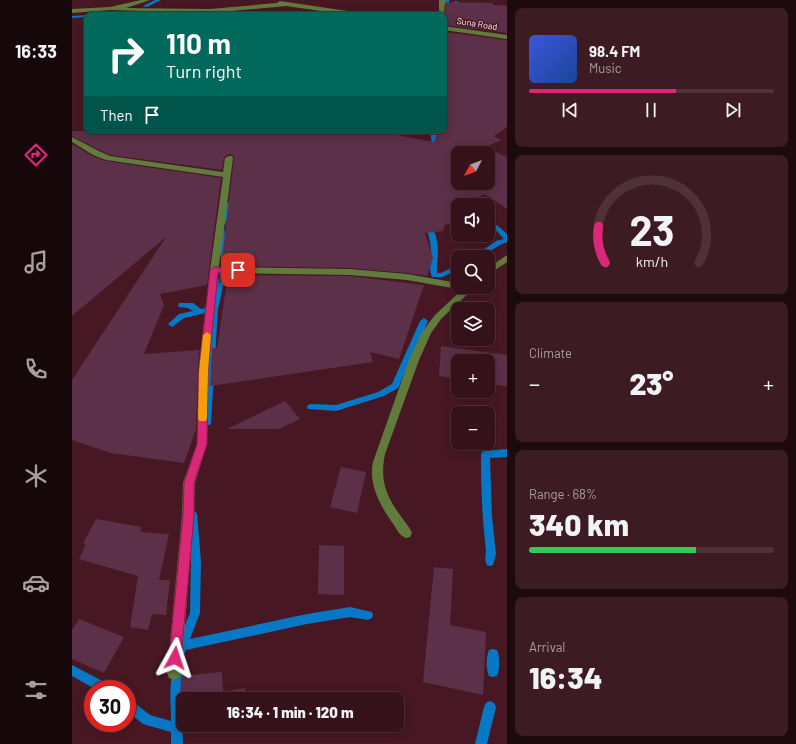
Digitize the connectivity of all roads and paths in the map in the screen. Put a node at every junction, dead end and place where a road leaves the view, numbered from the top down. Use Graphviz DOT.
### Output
graph roads {
  1 [pos="147,0"];
  2 [pos="264,0"];
  3 [pos="442,0"];
  4 [pos="286,4"];
  5 [pos="112,9"];
  6 [pos="72,11"];
  7 [pos="341,12"];
  8 [pos="442,12"];
  9 [pos="447,28"];
  10 [pos="507,37"];
  11 [pos="72,139"];
  12 [pos="229,158"];
  13 [pos="226,175"];
  14 [pos="507,258"];
  15 [pos="495,267"];
  16 [pos="214,270"];
  17 [pos="451,285"];
  18 [pos="458,294"];
  19 [pos="406,533"];
  20 [pos="174,673"];
  1 -- 5 [label="street"];
  2 -- 4 [label="street"];
  3 -- 8 [label="street"];
  4 -- 5 [label="street"];
  4 -- 7 [label="street"];
  5 -- 6 [label="street"];
  9 -- 10 [label="street, Suna Road"];
  11 -- 13 [label="street"];
  12 -- 13 [label="street"];
  13 -- 16 [label="street"];
  14 -- 15 [label="street"];
  16 -- 17 [label="street"];
  16 -- 20 [label="street"];
  18 -- 19 [label="street"];
}
